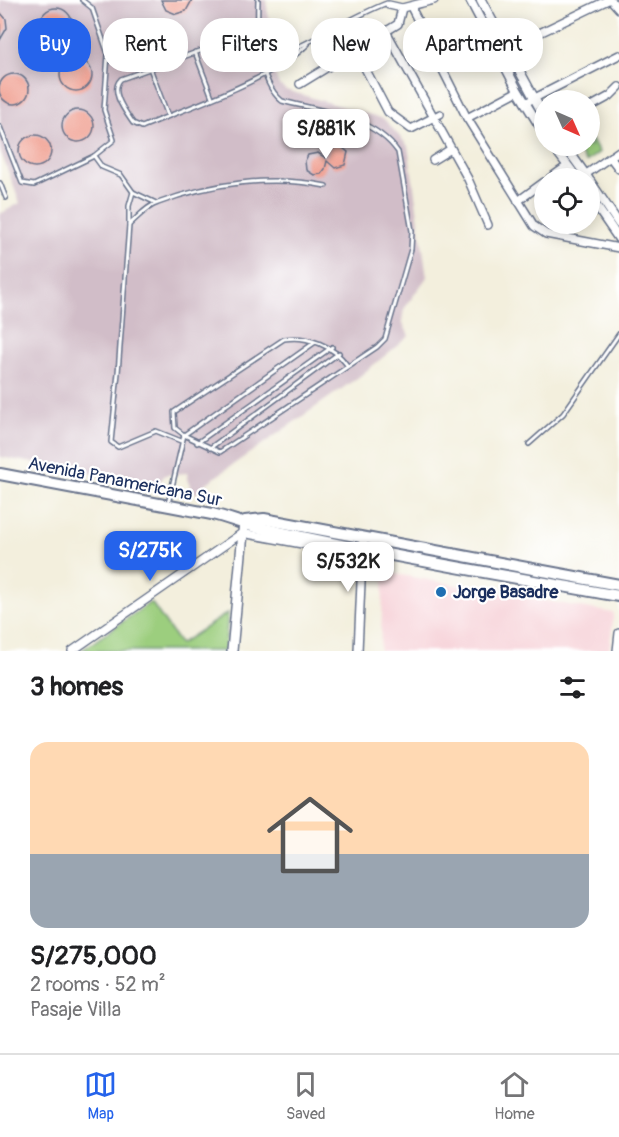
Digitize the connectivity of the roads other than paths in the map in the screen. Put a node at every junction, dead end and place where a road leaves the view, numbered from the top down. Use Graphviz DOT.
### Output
graph roads {
  1 [pos="82,0"];
  2 [pos="258,0"];
  3 [pos="434,0"];
  4 [pos="470,0"];
  5 [pos="481,0"];
  6 [pos="609,0"];
  7 [pos="388,2"];
  8 [pos="411,7"];
  9 [pos="402,8"];
  10 [pos="619,9"];
  11 [pos="257,18"];
  12 [pos="480,18"];
  13 [pos="491,18"];
  14 [pos="391,28"];
  15 [pos="543,32"];
  16 [pos="391,40"];
  17 [pos="308,44"];
  18 [pos="299,47"];
  19 [pos="200,50"];
  20 [pos="195,52"];
  21 [pos="188,54"];
  22 [pos="619,55"];
  23 [pos="139,72"];
  24 [pos="152,72"];
  25 [pos="320,72"];
  26 [pos="367,72"];
  27 [pos="508,72"];
  28 [pos="519,72"];
  29 [pos="264,74"];
  30 [pos="300,84"];
  31 [pos="619,87"];
  32 [pos="518,91"];
  33 [pos="212,97"];
  34 [pos="533,98"];
  35 [pos="600,102"];
  36 [pos="525,104"];
  37 [pos="440,114"];
  38 [pos="168,116"];
  39 [pos="433,118"];
  40 [pos="467,118"];
  41 [pos="534,118"];
  42 [pos="0,127"];
  43 [pos="451,149"];
  44 [pos="619,151"];
  45 [pos="94,156"];
  46 [pos="560,156"];
  47 [pos="610,157"];
  48 [pos="433,160"];
  49 [pos="567,166"];
  50 [pos="564,168"];
  51 [pos="570,168"];
  52 [pos="596,168"];
  53 [pos="619,169"];
  54 [pos="0,183"];
  55 [pos="326,186"];
  56 [pos="534,189"];
  57 [pos="133,192"];
  58 [pos="6,198"];
  59 [pos="600,199"];
  60 [pos="518,201"];
  61 [pos="156,203"];
  62 [pos="600,211"];
  63 [pos="619,224"];
  64 [pos="129,225"];
  65 [pos="488,225"];
  66 [pos="619,239"];
  67 [pos="619,248"];
  68 [pos="619,334"];
  69 [pos="314,343"];
  70 [pos="332,347"];
  71 [pos="339,353"];
  72 [pos="347,365"];
  73 [pos="184,435"];
  74 [pos="181,441"];
  75 [pos="197,443"];
  76 [pos="529,444"];
  77 [pos="210,449"];
  78 [pos="0,474"];
  79 [pos="168,506"];
  80 [pos="243,527"];
  81 [pos="362,547"];
  82 [pos="619,585"];
  83 [pos="619,596"];
  84 [pos="619,633"];
  85 [pos="72,651"];
  86 [pos="232,651"];
  87 [pos="358,651"];
  88 [pos="617,651"];
  1 -- 45 [label="lane"];
  2 -- 11 [label="lane"];
  3 -- 8 [label="street"];
  4 -- 12 [label="street"];
  5 -- 13 [label="street"];
  6 -- 10 [label="street"];
  6 -- 15 [label="street"];
  7 -- 9 [label="street"];
  7 -- 17 [label="lane"];
  8 -- 9 [label="street"];
  8 -- 40 [label="street"];
  9 -- 14 [label="street"];
  16 -- 39 [label="street"];
  17 -- 18 [label="lane"];
  17 -- 29 [label="lane"];
  19 -- 20 [label="lane"];
  20 -- 21 [label="lane"];
  20 -- 33 [label="lane"];
  22 -- 34 [label="street"];
  23 -- 38 [label="lane"];
  24 -- 38 [label="lane"];
  25 -- 30 [label="street"];
  26 -- 39 [label="street"];
  27 -- 32 [label="street"];
  28 -- 34 [label="street"];
  29 -- 33 [label="lane"];
  29 -- 72 [label="lane"];
  31 -- 35 [label="street"];
  32 -- 36 [label="street"];
  32 -- 40 [label="street"];
  33 -- 38 [label="lane"];
  34 -- 36 [label="street"];
  36 -- 41 [label="street"];
  37 -- 39 [label="street"];
  39 -- 43 [label="street"];
  40 -- 60 [label="street"];
  42 -- 45 [label="lane"];
  43 -- 48 [label="street"];
  43 -- 65 [label="street"];
  44 -- 47 [label="street"];
  45 -- 57 [label="lane"];
  46 -- 49 [label="street"];
  47 -- 52 [label="street"];
  47 -- 53 [label="street"];
  49 -- 50 [label="street"];
  49 -- 51 [label="street"];
  54 -- 58 [label="lane"];
  55 -- 61 [label="lane"];
  56 -- 60 [label="street"];
  57 -- 61 [label="lane"];
  57 -- 64 [label="lane"];
  59 -- 63 [label="street"];
  60 -- 67 [label="street"];
  61 -- 64 [label="lane"];
  62 -- 66 [label="street"];
  64 -- 74 [label="lane"];
  68 -- 76 [label="lane"];
  69 -- 70 [label="lane"];
  69 -- 73 [label="lane"];
  69 -- 73 [label="lane"];
  70 -- 71 [label="lane"];
  70 -- 75 [label="lane"];
  71 -- 72 [label="lane"];
  71 -- 77 [label="lane"];
  72 -- 77 [label="lane"];
  73 -- 74 [label="lane"];
  73 -- 75 [label="lane"];
  74 -- 79 [label="lane"];
  75 -- 77 [label="lane"];
  78 -- 79 [label="main road, Avenida Panamericana Sur"];
  79 -- 80 [label="main road, Avenida Panamericana Sur"];
  80 -- 81 [label="main road, Avenida Panamericana Sur"];
  80 -- 85 [label="street"];
  80 -- 86 [label="main road"];
  81 -- 82 [label="main road, Avenida Panamericana Sur"];
  81 -- 83 [label="main road, Avenida Panamericana Sur"];
  81 -- 87 [label="street"];
  84 -- 88 [label="street"];
}
